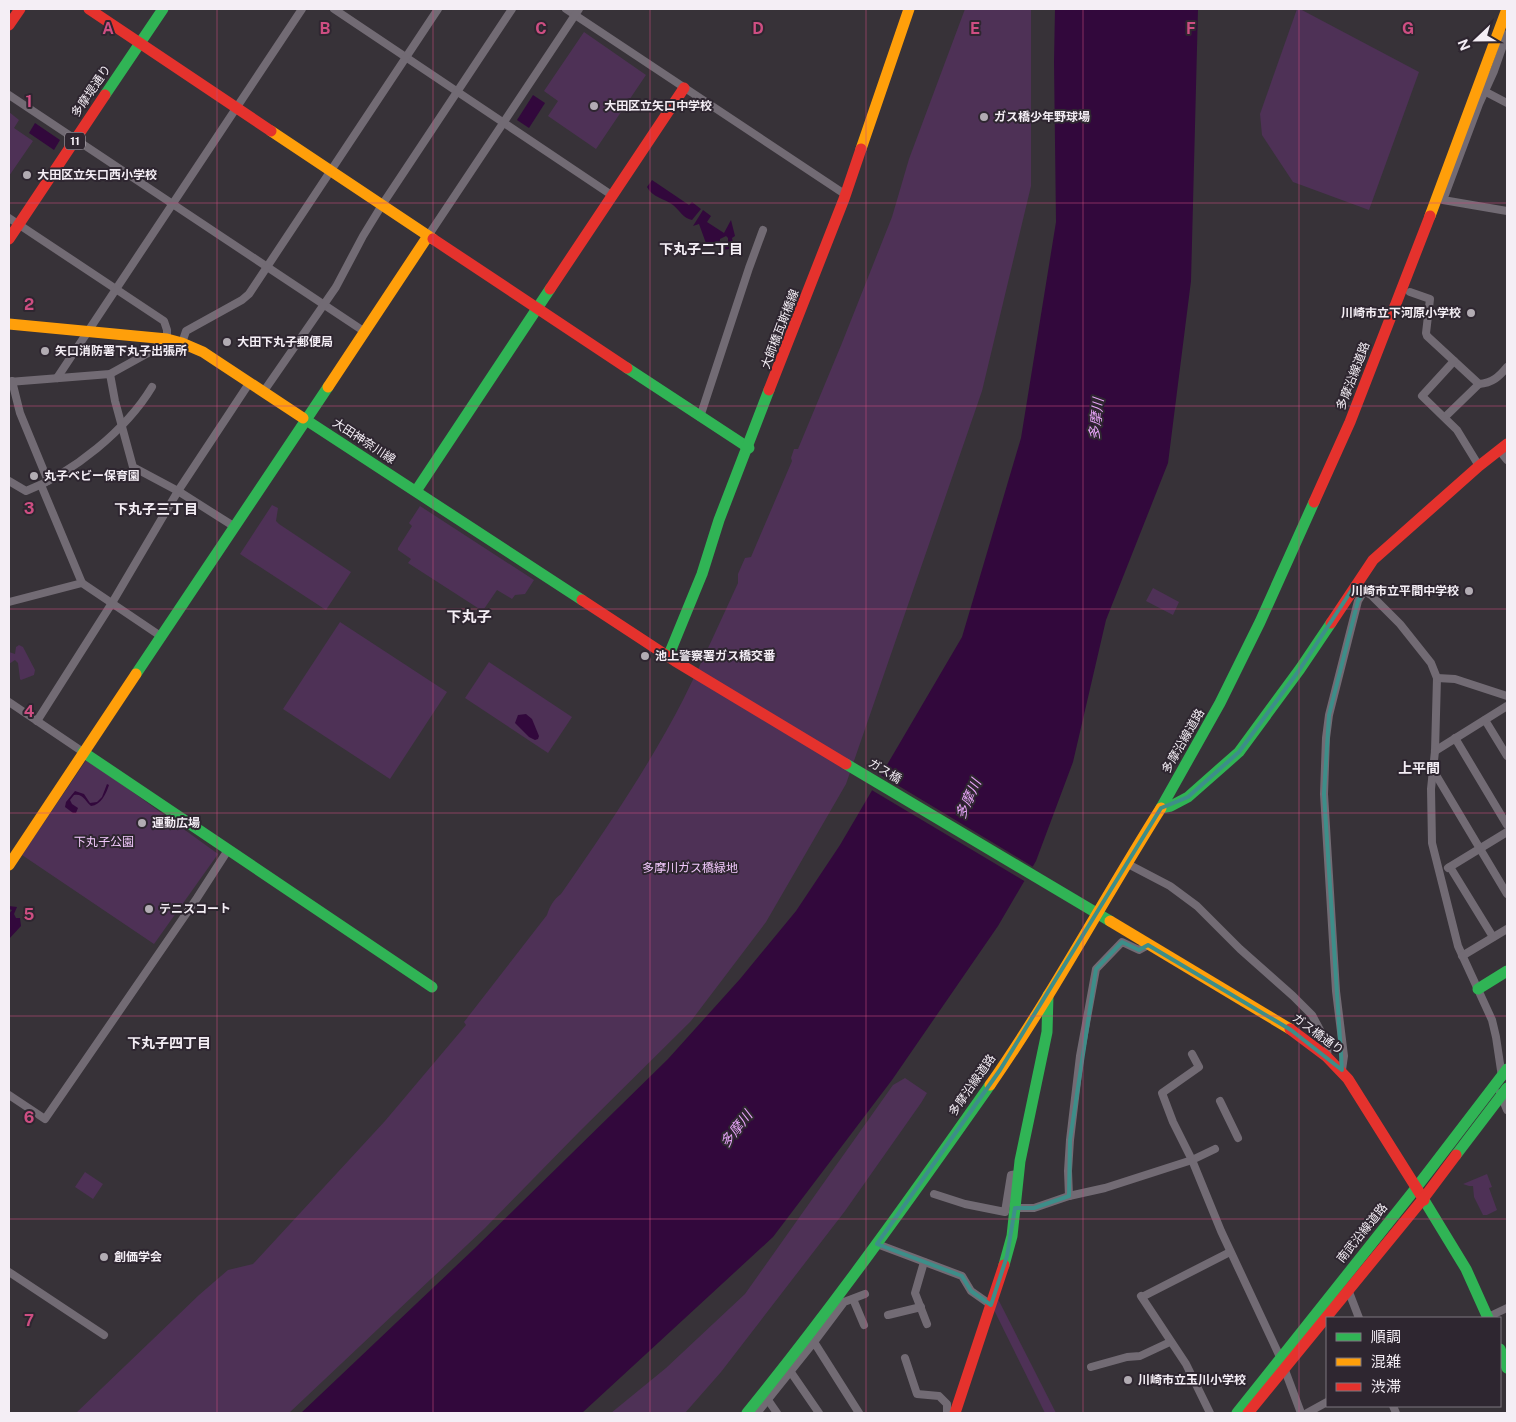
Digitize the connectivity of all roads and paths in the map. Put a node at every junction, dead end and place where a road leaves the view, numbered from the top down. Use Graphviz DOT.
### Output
graph roads {
  1 [pos="20,9"];
  2 [pos="90,9"];
  3 [pos="164,9"];
  4 [pos="302,9"];
  5 [pos="334,9"];
  6 [pos="438,9"];
  7 [pos="512,9"];
  8 [pos="566,9"];
  9 [pos="909,9"];
  10 [pos="1506,9"];
  11 [pos="577,12"];
  12 [pos="9,25"];
  13 [pos="1507,34"];
  14 [pos="141,43"];
  15 [pos="406,57"];
  16 [pos="684,88"];
  17 [pos="457,91"];
  18 [pos="1486,92"];
  19 [pos="9,95"];
  20 [pos="1507,103"];
  21 [pos="237,108"];
  22 [pos="503,123"];
  23 [pos="76,139"];
  24 [pos="331,171"];
  25 [pos="846,195"];
  26 [pos="613,196"];
  27 [pos="173,204"];
  28 [pos="382,205"];
  29 [pos="1507,211"];
  30 [pos="14,221"];
  31 [pos="763,230"];
  32 [pos="428,236"];
  33 [pos="9,239"];
  34 [pos="266,267"];
  35 [pos="116,289"];
  36 [pos="1410,292"];
  37 [pos="323,304"];
  38 [pos="537,309"];
  39 [pos="9,324"];
  40 [pos="88,332"];
  41 [pos="365,332"];
  42 [pos="167,339"];
  43 [pos="182,343"];
  44 [pos="1454,362"];
  45 [pos="1507,368"];
  46 [pos="110,374"];
  47 [pos="57,378"];
  48 [pos="10,382"];
  49 [pos="250,382"];
  50 [pos="1479,384"];
  51 [pos="152,387"];
  52 [pos="264,391"];
  53 [pos="700,416"];
  54 [pos="1445,418"];
  55 [pos="306,419"];
  56 [pos="121,426"];
  57 [pos="1503,447"];
  58 [pos="748,448"];
  59 [pos="1507,460"];
  60 [pos="1479,466"];
  61 [pos="9,481"];
  62 [pos="45,483"];
  63 [pos="178,491"];
  64 [pos="416,491"];
  65 [pos="235,527"];
  66 [pos="82,583"];
  67 [pos="1360,588"];
  68 [pos="9,602"];
  69 [pos="112,603"];
  70 [pos="162,637"];
  71 [pos="672,659"];
  72 [pos="1437,678"];
  73 [pos="1507,696"];
  74 [pos="9,702"];
  75 [pos="1507,706"];
  76 [pos="1485,720"];
  77 [pos="37,721"];
  78 [pos="1455,738"];
  79 [pos="1435,750"];
  80 [pos="83,752"];
  81 [pos="1507,756"];
  82 [pos="1433,770"];
  83 [pos="1161,808"];
  84 [pos="1507,825"];
  85 [pos="1507,832"];
  86 [pos="1480,849"];
  87 [pos="228,850"];
  88 [pos="10,859"];
  89 [pos="1126,862"];
  90 [pos="1450,867"];
  91 [pos="1439,873"];
  92 [pos="1507,894"];
  93 [pos="1080,905"];
  94 [pos="1096,914"];
  95 [pos="1507,929"];
  96 [pos="1493,937"];
  97 [pos="1148,945"];
  98 [pos="1462,956"];
  99 [pos="1507,971"];
  100 [pos="432,986"];
  101 [pos="1478,989"];
  102 [pos="1048,995"];
  103 [pos="1192,1054"];
  104 [pos="1327,1056"];
  105 [pos="1342,1070"];
  106 [pos="1503,1083"];
  107 [pos="9,1095"];
  108 [pos="1220,1101"];
  109 [pos="1507,1110"];
  110 [pos="1238,1138"];
  111 [pos="1215,1149"];
  112 [pos="1192,1160"];
  113 [pos="1018,1174"];
  114 [pos="1416,1188"];
  115 [pos="934,1194"];
  116 [pos="1069,1196"];
  117 [pos="1423,1199"];
  118 [pos="1015,1208"];
  119 [pos="877,1244"];
  120 [pos="1230,1252"];
  121 [pos="924,1262"];
  122 [pos="9,1272"];
  123 [pos="1349,1292"];
  124 [pos="865,1294"];
  125 [pos="840,1299"];
  126 [pos="853,1299"];
  127 [pos="991,1305"];
  128 [pos="921,1307"];
  129 [pos="1507,1308"];
  130 [pos="888,1315"];
  131 [pos="1328,1317"];
  132 [pos="1359,1317"];
  133 [pos="1487,1317"];
  134 [pos="1489,1317"];
  135 [pos="1326,1319"];
  136 [pos="928,1324"];
  137 [pos="864,1325"];
  138 [pos="104,1335"];
  139 [pos="814,1342"];
  140 [pos="1170,1342"];
  141 [pos="1501,1352"];
  142 [pos="1280,1357"];
  143 [pos="905,1358"];
  144 [pos="1091,1367"];
  145 [pos="788,1368"];
  146 [pos="1507,1368"];
  147 [pos="1284,1369"];
  148 [pos="768,1400"];
  149 [pos="1326,1403"];
  150 [pos="747,1413"];
  151 [pos="757,1413"];
  152 [pos="777,1413"];
  153 [pos="819,1413"];
  154 [pos="859,1413"];
  155 [pos="947,1413"];
  156 [pos="955,1413"];
  157 [pos="1210,1413"];
  158 [pos="1236,1413"];
  159 [pos="1248,1413"];
  160 [pos="1301,1413"];
  161 [pos="1307,1413"];
  1 -- 12 [label="street"];
  2 -- 14 [label="street"];
  3 -- 14 [label="street, 多摩堤通り / 11"];
  4 -- 21 [label="street"];
  5 -- 15 [label="street"];
  6 -- 15 [label="street"];
  7 -- 17 [label="street"];
  8 -- 11 [label="street"];
  9 -- 25 [label="street, 大師橋瓦斯橋線"];
  10 -- 83 [label="street, 多摩沿線道路"];
  11 -- 16 [label="street"];
  11 -- 22 [label="street"];
  13 -- 18 [label="street"];
  14 -- 21 [label="street"];
  14 -- 23 [label="street, 多摩堤通り / 11"];
  15 -- 17 [label="street"];
  15 -- 24 [label="street"];
  16 -- 25 [label="street"];
  16 -- 26 [label="street"];
  17 -- 22 [label="street"];
  17 -- 28 [label="street"];
  18 -- 20 [label="street"];
  18 -- 29 [label="street"];
  19 -- 23 [label="street"];
  21 -- 24 [label="street"];
  21 -- 27 [label="street"];
  22 -- 26 [label="street"];
  22 -- 32 [label="street"];
  23 -- 27 [label="street"];
  23 -- 30 [label="street, 多摩堤通り / 11"];
  24 -- 28 [label="street"];
  24 -- 34 [label="street"];
  25 -- 58 [label="street, 大師橋瓦斯橋線"];
  26 -- 38 [label="street"];
  27 -- 34 [label="street"];
  27 -- 35 [label="street"];
  28 -- 32 [label="street"];
  28 -- 37 [label="street"];
  30 -- 33 [label="street, 多摩堤通り / 11"];
  30 -- 35 [label="street"];
  31 -- 53 [label="street"];
  32 -- 38 [label="street"];
  32 -- 41 [label="street"];
  34 -- 37 [label="street"];
  34 -- 43 [label="street"];
  35 -- 40 [label="street"];
  35 -- 42 [label="street"];
  36 -- 44 [label="street"];
  37 -- 41 [label="street"];
  37 -- 52 [label="street"];
  38 -- 53 [label="street"];
  38 -- 64 [label="street"];
  39 -- 40 [label="street, 大田神奈川線"];
  40 -- 42 [label="street, 大田神奈川線"];
  40 -- 47 [label="street"];
  41 -- 55 [label="street"];
  42 -- 43 [label="street, 大田神奈川線"];
  42 -- 46 [label="street"];
  43 -- 49 [label="street, 大田神奈川線"];
  44 -- 50 [label="street"];
  44 -- 54 [label="street"];
  45 -- 50 [label="street"];
  46 -- 47 [label="street"];
  46 -- 56 [label="street"];
  47 -- 48 [label="street"];
  48 -- 62 [label="street"];
  49 -- 52 [label="street, 大田神奈川線"];
  49 -- 63 [label="street"];
  50 -- 54 [label="street"];
  51 -- 56 [label="street"];
  52 -- 55 [label="street, 大田神奈川線"];
  53 -- 58 [label="street"];
  54 -- 60 [label="street"];
  55 -- 64 [label="street, 大田神奈川線"];
  55 -- 65 [label="street"];
  56 -- 62 [label="street"];
  56 -- 63 [label="street"];
  57 -- 59 [label="street"];
  57 -- 60 [label="street"];
  58 -- 71 [label="street, 大師橋瓦斯橋線"];
  60 -- 67 [label="street"];
  61 -- 62 [label="street"];
  62 -- 66 [label="street"];
  63 -- 65 [label="street"];
  63 -- 69 [label="street"];
  64 -- 71 [label="street, 大田神奈川線"];
  65 -- 70 [label="street"];
  66 -- 68 [label="street"];
  66 -- 69 [label="street"];
  67 -- 72 [label="street"];
  67 -- 83 [label="street"];
  67 -- 105 [label="street"];
  69 -- 70 [label="street"];
  69 -- 77 [label="street"];
  70 -- 80 [label="street"];
  71 -- 93 [label="street, ガス橋"];
  72 -- 73 [label="street"];
  72 -- 79 [label="street"];
  74 -- 77 [label="street"];
  75 -- 76 [label="street"];
  76 -- 78 [label="street"];
  76 -- 81 [label="street"];
  77 -- 80 [label="street"];
  78 -- 79 [label="street"];
  78 -- 84 [label="street"];
  79 -- 82 [label="street"];
  80 -- 87 [label="street"];
  80 -- 88 [label="street"];
  82 -- 86 [label="street"];
  82 -- 91 [label="street"];
  83 -- 89 [label="street, 多摩沿線道路"];
  85 -- 86 [label="street"];
  86 -- 90 [label="street"];
  86 -- 92 [label="street"];
  87 -- 100 [label="street"];
  87 -- 107 [label="street"];
  89 -- 94 [label="street, 多摩沿線道路"];
  89 -- 104 [label="street"];
  90 -- 91 [label="street"];
  90 -- 96 [label="street"];
  91 -- 98 [label="street"];
  93 -- 94 [label="street, ガス橋通り"];
  94 -- 97 [label="street, ガス橋通り"];
  94 -- 102 [label="street, 多摩沿線道路"];
  95 -- 96 [label="street"];
  96 -- 98 [label="street"];
  97 -- 104 [label="street, ガス橋通り"];
  97 -- 116 [label="street"];
  98 -- 101 [label="street"];
  99 -- 101 [label="street"];
  101 -- 106 [label="street"];
  102 -- 113 [label="street"];
  102 -- 119 [label="street, 多摩沿線道路"];
  103 -- 112 [label="street"];
  104 -- 105 [label="street, ガス橋通り"];
  105 -- 114 [label="street, ガス橋通り"];
  106 -- 109 [label="street"];
  106 -- 114 [label="street, 南武沿線道路"];
  106 -- 117 [label="street, 南武沿線道路"];
  108 -- 110 [label="street"];
  111 -- 112 [label="street"];
  112 -- 116 [label="street"];
  112 -- 120 [label="street"];
  113 -- 115 [label="street"];
  113 -- 118 [label="street"];
  114 -- 117 [label="street, ガス橋通り"];
  114 -- 142 [label="street, 南武沿線道路"];
  116 -- 118 [label="street"];
  117 -- 123 [label="street, 南武沿線道路"];
  117 -- 133 [label="street, ガス橋通り"];
  118 -- 127 [label="street"];
  119 -- 121 [label="street"];
  119 -- 125 [label="street, 多摩沿線道路"];
  120 -- 140 [label="street"];
  120 -- 142 [label="street"];
  121 -- 127 [label="street"];
  121 -- 128 [label="street"];
  122 -- 138 [label="street"];
  123 -- 131 [label="street, 南武沿線道路"];
  123 -- 132 [label="street"];
  124 -- 126 [label="street"];
  125 -- 126 [label="street"];
  125 -- 139 [label="street"];
  125 -- 145 [label="street, 多摩沿線道路"];
  126 -- 137 [label="street"];
  127 -- 156 [label="street"];
  128 -- 130 [label="street"];
  128 -- 136 [label="street"];
  129 -- 134 [label="street"];
  135 -- 147 [label="street, 南武沿線道路"];
  139 -- 145 [label="street"];
  139 -- 154 [label="street"];
  140 -- 144 [label="street"];
  140 -- 157 [label="street"];
  141 -- 146 [label="street"];
  142 -- 147 [label="street"];
  142 -- 158 [label="street, 南武沿線道路"];
  143 -- 155 [label="street"];
  145 -- 148 [label="street"];
  145 -- 150 [label="street, 多摩沿線道路"];
  145 -- 153 [label="street"];
  147 -- 159 [label="street, 南武沿線道路"];
  147 -- 160 [label="street"];
  148 -- 151 [label="street"];
  148 -- 152 [label="street"];
  149 -- 161 [label="street"];
}
